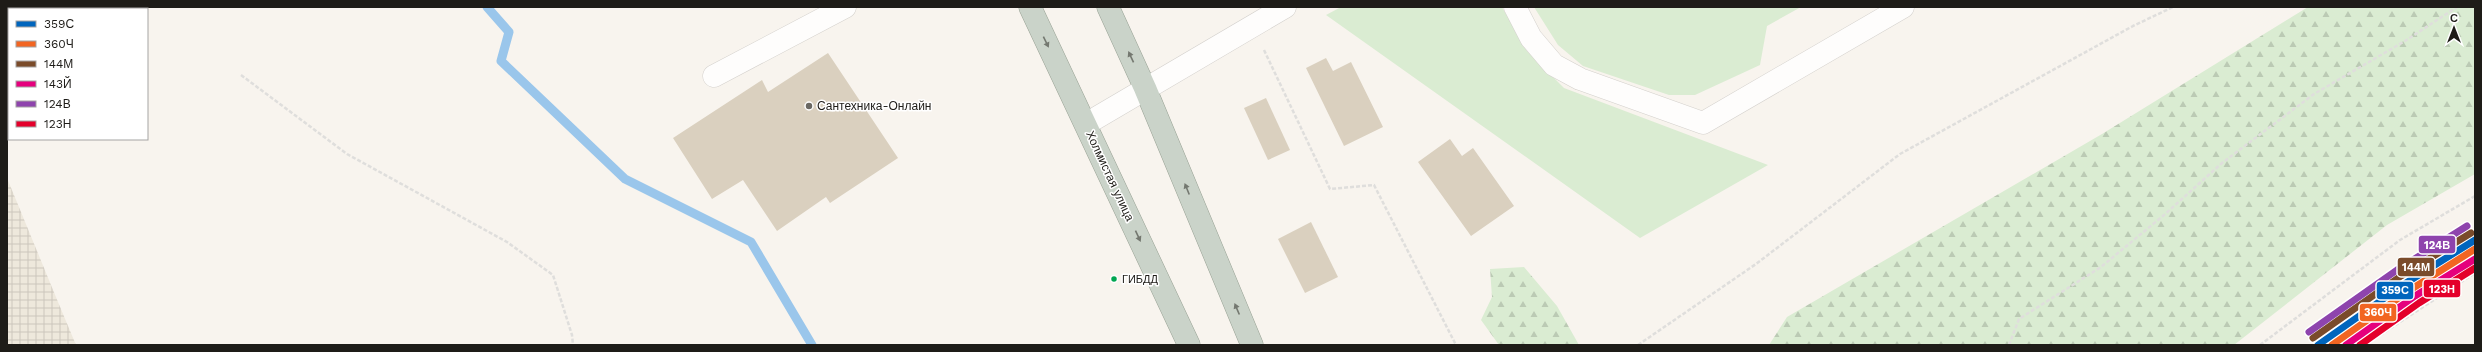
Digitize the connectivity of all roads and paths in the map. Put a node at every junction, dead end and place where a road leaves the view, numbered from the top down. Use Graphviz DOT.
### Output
graph roads {
  1 [pos="845,7"];
  2 [pos="1030,7"];
  3 [pos="1108,7"];
  4 [pos="1285,7"];
  5 [pos="1515,7"];
  6 [pos="1903,7"];
  7 [pos="2173,7"];
  8 [pos="2457,7"];
  9 [pos="1252,26"];
  10 [pos="241,75"];
  11 [pos="714,76"];
  12 [pos="1145,88"];
  13 [pos="1086,124"];
  14 [pos="2475,196"];
  15 [pos="2475,273"];
  16 [pos="573,345"];
  17 [pos="1189,345"];
  18 [pos="1252,345"];
  19 [pos="1456,345"];
  20 [pos="1638,345"];
  21 [pos="2009,345"];
  22 [pos="2260,345"];
  23 [pos="2365,345"];
  1 -- 11 [label="street"];
  2 -- 13 [label="highway, Холмистая улица, one-way"];
  12 -- 3 [label="highway, one-way"];
  4 -- 9 [label="street"];
  5 -- 6 [label="street"];
  7 -- 20 [label="path"];
  8 -- 21 [label="path"];
  9 -- 12 [label="street"];
  9 -- 19 [label="path"];
  10 -- 16 [label="path"];
  12 -- 13 [label="street"];
  18 -- 12 [label="highway, one-way"];
  13 -- 17 [label="highway, Холмистая улица, one-way"];
  14 -- 22 [label="path"];
  15 -- 23 [label="path"];
}
